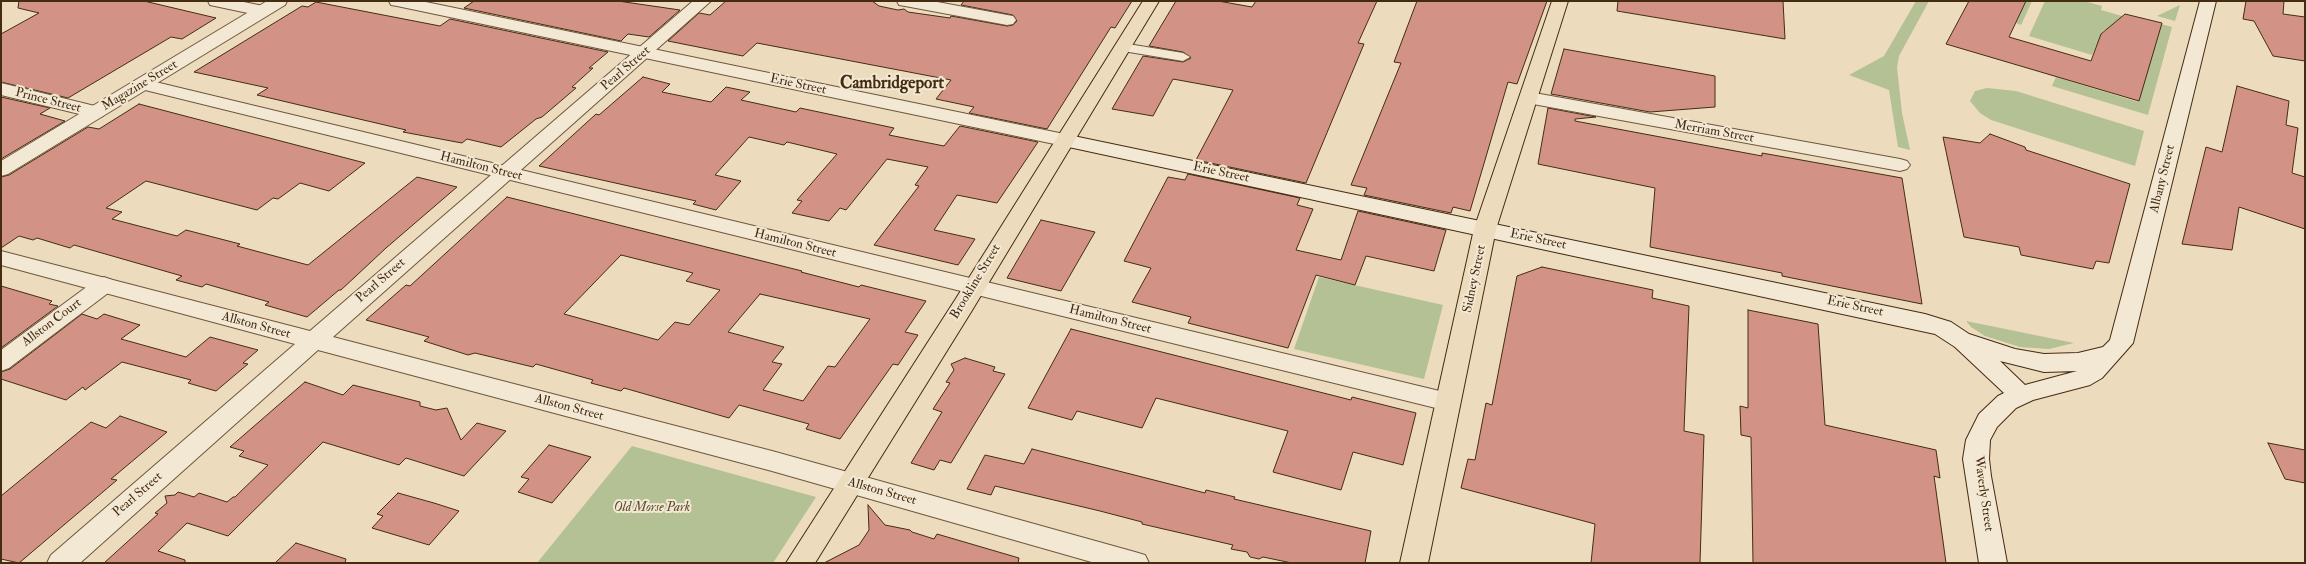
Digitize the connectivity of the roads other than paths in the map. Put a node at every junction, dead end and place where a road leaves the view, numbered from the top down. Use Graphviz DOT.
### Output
graph roads {
  1 [pos="216,1"];
  2 [pos="279,1"];
  3 [pos="397,1"];
  4 [pos="703,1"];
  5 [pos="904,1"];
  6 [pos="1151,1"];
  7 [pos="1560,1"];
  8 [pos="2208,1"];
  9 [pos="262,11"];
  10 [pos="1007,20"];
  11 [pos="1122,47"];
  12 [pos="645,53"];
  13 [pos="1183,57"];
  14 [pos="143,84"];
  15 [pos="1,89"];
  16 [pos="1528,98"];
  17 [pos="96,112"];
  18 [pos="1064,140"];
  19 [pos="1900,165"];
  20 [pos="1,170"];
  21 [pos="505,172"];
  22 [pos="1485,229"];
  23 [pos="1,258"];
  24 [pos="104,285"];
  25 [pos="973,287"];
  26 [pos="1958,337"];
  27 [pos="313,341"];
  28 [pos="2112,354"];
  29 [pos="1,362"];
  30 [pos="2021,395"];
  31 [pos="1448,402"];
  32 [pos="849,483"];
  33 [pos="1118,561"];
  34 [pos="61,563"];
  35 [pos="800,563"];
  36 [pos="1414,563"];
  37 [pos="1993,563"];
  1 -- 9 [label="street"];
  2 -- 9 [label="street, Magazine Street"];
  3 -- 12 [label="street, Erie Street"];
  4 -- 12 [label="street, Pearl Street"];
  5 -- 10 [label="street"];
  6 -- 11 [label="main road, Brookline Street"];
  7 -- 16 [label="main road, Sidney Street"];
  8 -- 28 [label="street, Albany Street"];
  9 -- 14 [label="street, Magazine Street"];
  11 -- 13 [label="street"];
  11 -- 18 [label="main road, Brookline Street"];
  12 -- 18 [label="street, Erie Street"];
  12 -- 21 [label="street, Pearl Street"];
  14 -- 17 [label="street, Magazine Street"];
  14 -- 21 [label="street, Hamilton Street"];
  15 -- 17 [label="street, Prince Street"];
  16 -- 19 [label="street, Merriam Street"];
  16 -- 22 [label="main road, Sidney Street"];
  17 -- 20 [label="street, Magazine Street"];
  18 -- 22 [label="street, Erie Street"];
  18 -- 25 [label="main road, Brookline Street"];
  21 -- 25 [label="street, Hamilton Street"];
  21 -- 27 [label="street, Pearl Street"];
  22 -- 26 [label="street, Erie Street"];
  22 -- 31 [label="main road, Sidney Street"];
  23 -- 24 [label="street, Allston Street"];
  24 -- 27 [label="street, Allston Street"];
  24 -- 29 [label="street, Allston Court"];
  25 -- 31 [label="street, Hamilton Street"];
  25 -- 32 [label="main road, Brookline Street"];
  26 -- 28 [label="street"];
  26 -- 30 [label="street, Erie Street"];
  27 -- 32 [label="street, Allston Street"];
  27 -- 34 [label="street, Pearl Street"];
  28 -- 30 [label="street, Albany Street"];
  30 -- 37 [label="street, Waverly Street"];
  31 -- 36 [label="main road, Sidney Street"];
  32 -- 33 [label="street, Allston Street"];
  32 -- 35 [label="main road, Brookline Street"];
}
